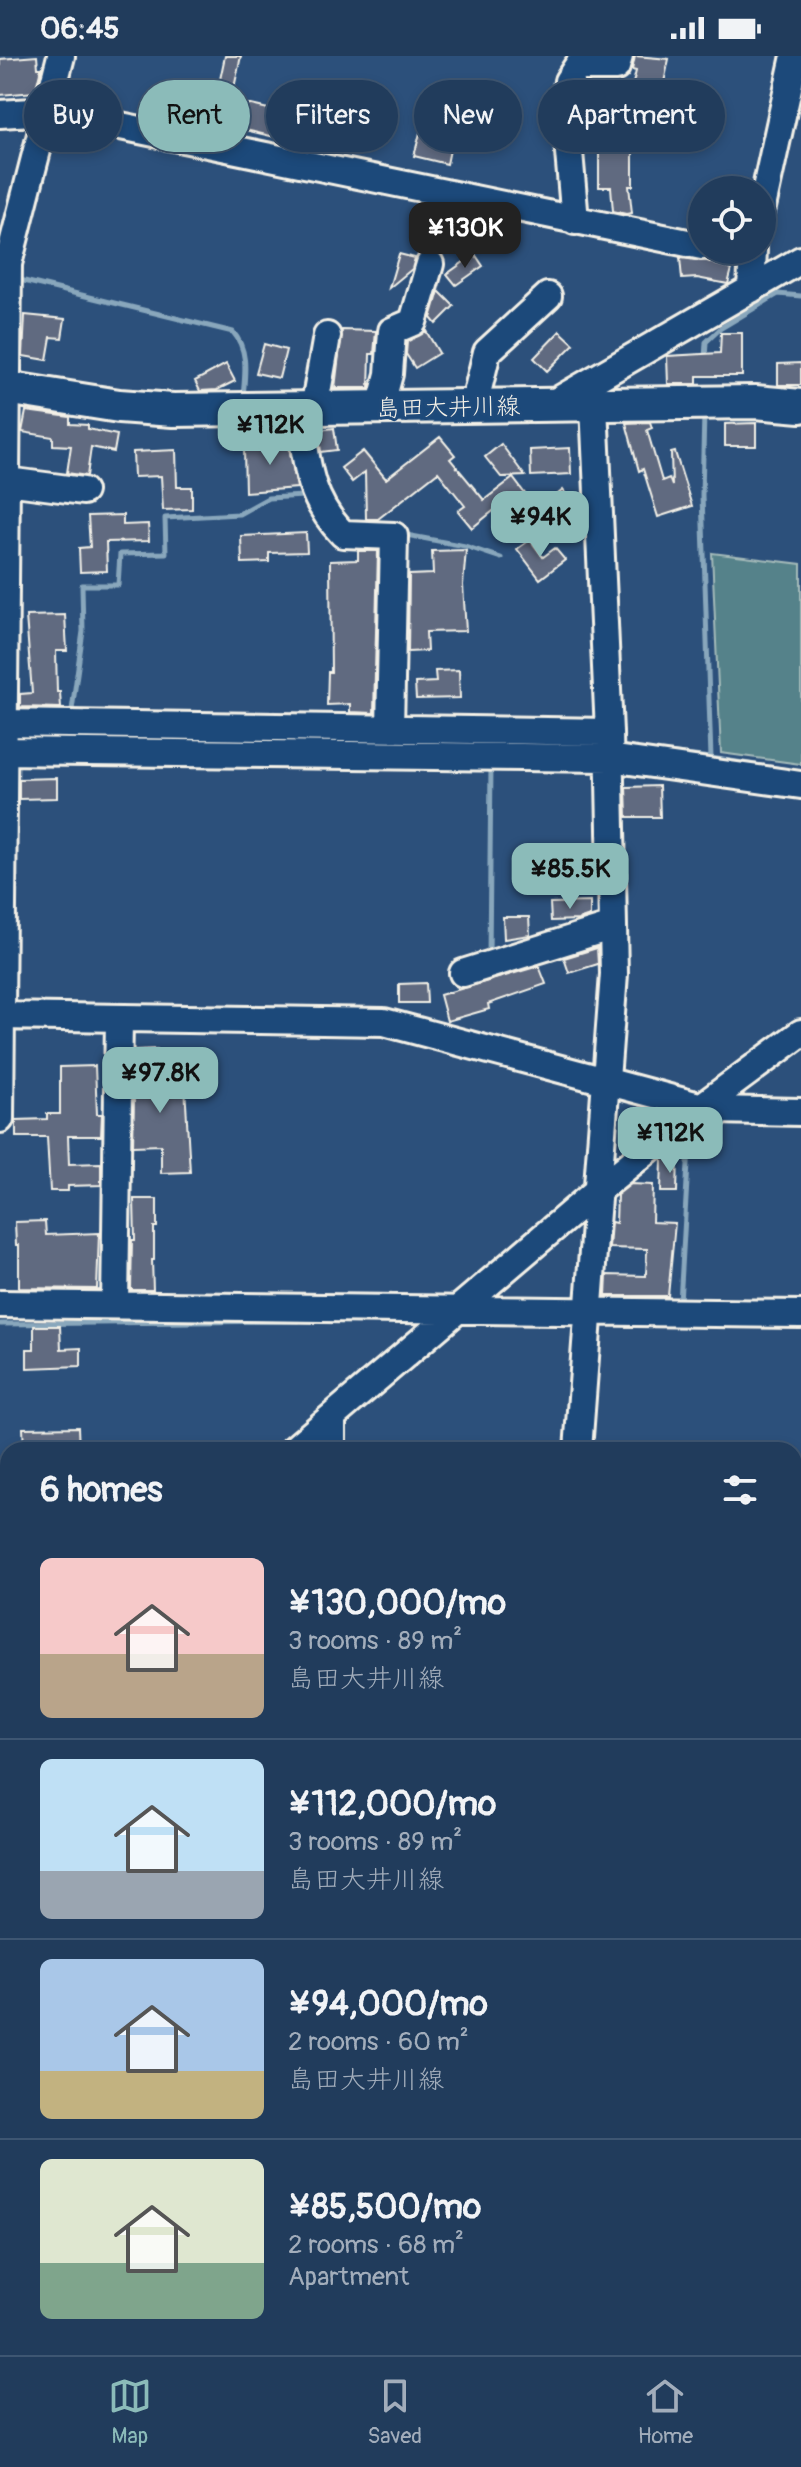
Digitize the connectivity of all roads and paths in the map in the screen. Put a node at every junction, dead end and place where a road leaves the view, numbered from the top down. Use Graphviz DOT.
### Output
graph roads {
  1 [pos="61,56"];
  2 [pos="619,56"];
  3 [pos="795,56"];
  4 [pos="55,80"];
  5 [pos="24,112"];
  6 [pos="0,114"];
  7 [pos="122,126"];
  8 [pos="37,152"];
  9 [pos="769,176"];
  10 [pos="575,221"];
  11 [pos="688,243"];
  12 [pos="801,260"];
  13 [pos="430,264"];
  14 [pos="752,264"];
  15 [pos="751,289"];
  16 [pos="548,296"];
  17 [pos="327,336"];
  18 [pos="4,387"];
  19 [pos="550,405"];
  20 [pos="594,405"];
  21 [pos="474,406"];
  22 [pos="801,406"];
  23 [pos="380,408"];
  24 [pos="306,409"];
  25 [pos="7,481"];
  26 [pos="83,491"];
  27 [pos="3,723"];
  28 [pos="390,728"];
  29 [pos="609,732"];
  30 [pos="1,751"];
  31 [pos="609,758"];
  32 [pos="801,785"];
  33 [pos="613,926"];
  34 [pos="463,973"];
  35 [pos="1,1016"];
  36 [pos="119,1018"];
  37 [pos="801,1033"];
  38 [pos="605,1082"];
  39 [pos="701,1107"];
  40 [pos="801,1112"];
  41 [pos="0,1119"];
  42 [pos="597,1191"];
  43 [pos="0,1304"];
  44 [pos="115,1305"];
  45 [pos="456,1309"];
  46 [pos="588,1311"];
  47 [pos="801,1314"];
  48 [pos="332,1418"];
  49 [pos="303,1442"];
  50 [pos="332,1442"];
  51 [pos="579,1442"];
  1 -- 4 [label="street"];
  2 -- 10 [label="street"];
  3 -- 9 [label="street"];
  5 -- 6 [label="street"];
  7 -- 10 [label="street"];
  8 -- 18 [label="street"];
  10 -- 11 [label="street"];
  12 -- 15 [label="street"];
  13 -- 23 [label="street"];
  14 -- 15 [label="street"];
  15 -- 19 [label="street"];
  16 -- 21 [label="street"];
  17 -- 24 [label="street"];
  18 -- 24 [label="main road, 島田大井川線"];
  18 -- 25 [label="street"];
  19 -- 20 [label="main road, 島田大井川線"];
  19 -- 21 [label="main road, 島田大井川線"];
  20 -- 22 [label="main road, 島田大井川線"];
  20 -- 29 [label="street"];
  21 -- 23 [label="main road, 島田大井川線"];
  23 -- 24 [label="main road, 島田大井川線"];
  24 -- 28 [label="street"];
  25 -- 26 [label="street"];
  25 -- 27 [label="street"];
  27 -- 28 [label="street"];
  27 -- 30 [label="street"];
  28 -- 29 [label="street"];
  29 -- 31 [label="street"];
  30 -- 31 [label="street"];
  30 -- 35 [label="street"];
  31 -- 32 [label="street"];
  31 -- 33 [label="street"];
  33 -- 34 [label="street"];
  33 -- 38 [label="street"];
  35 -- 36 [label="street"];
  35 -- 41 [label="street"];
  36 -- 38 [label="street"];
  36 -- 44 [label="street"];
  37 -- 39 [label="street"];
  38 -- 39 [label="street"];
  38 -- 42 [label="street"];
  39 -- 40 [label="street"];
  39 -- 42 [label="street"];
  42 -- 45 [label="street"];
  42 -- 46 [label="street"];
  43 -- 44 [label="street"];
  44 -- 45 [label="street"];
  45 -- 46 [label="street"];
  45 -- 48 [label="street"];
  46 -- 47 [label="street"];
  46 -- 51 [label="street"];
  48 -- 49 [label="street"];
  48 -- 50 [label="street"];
}
